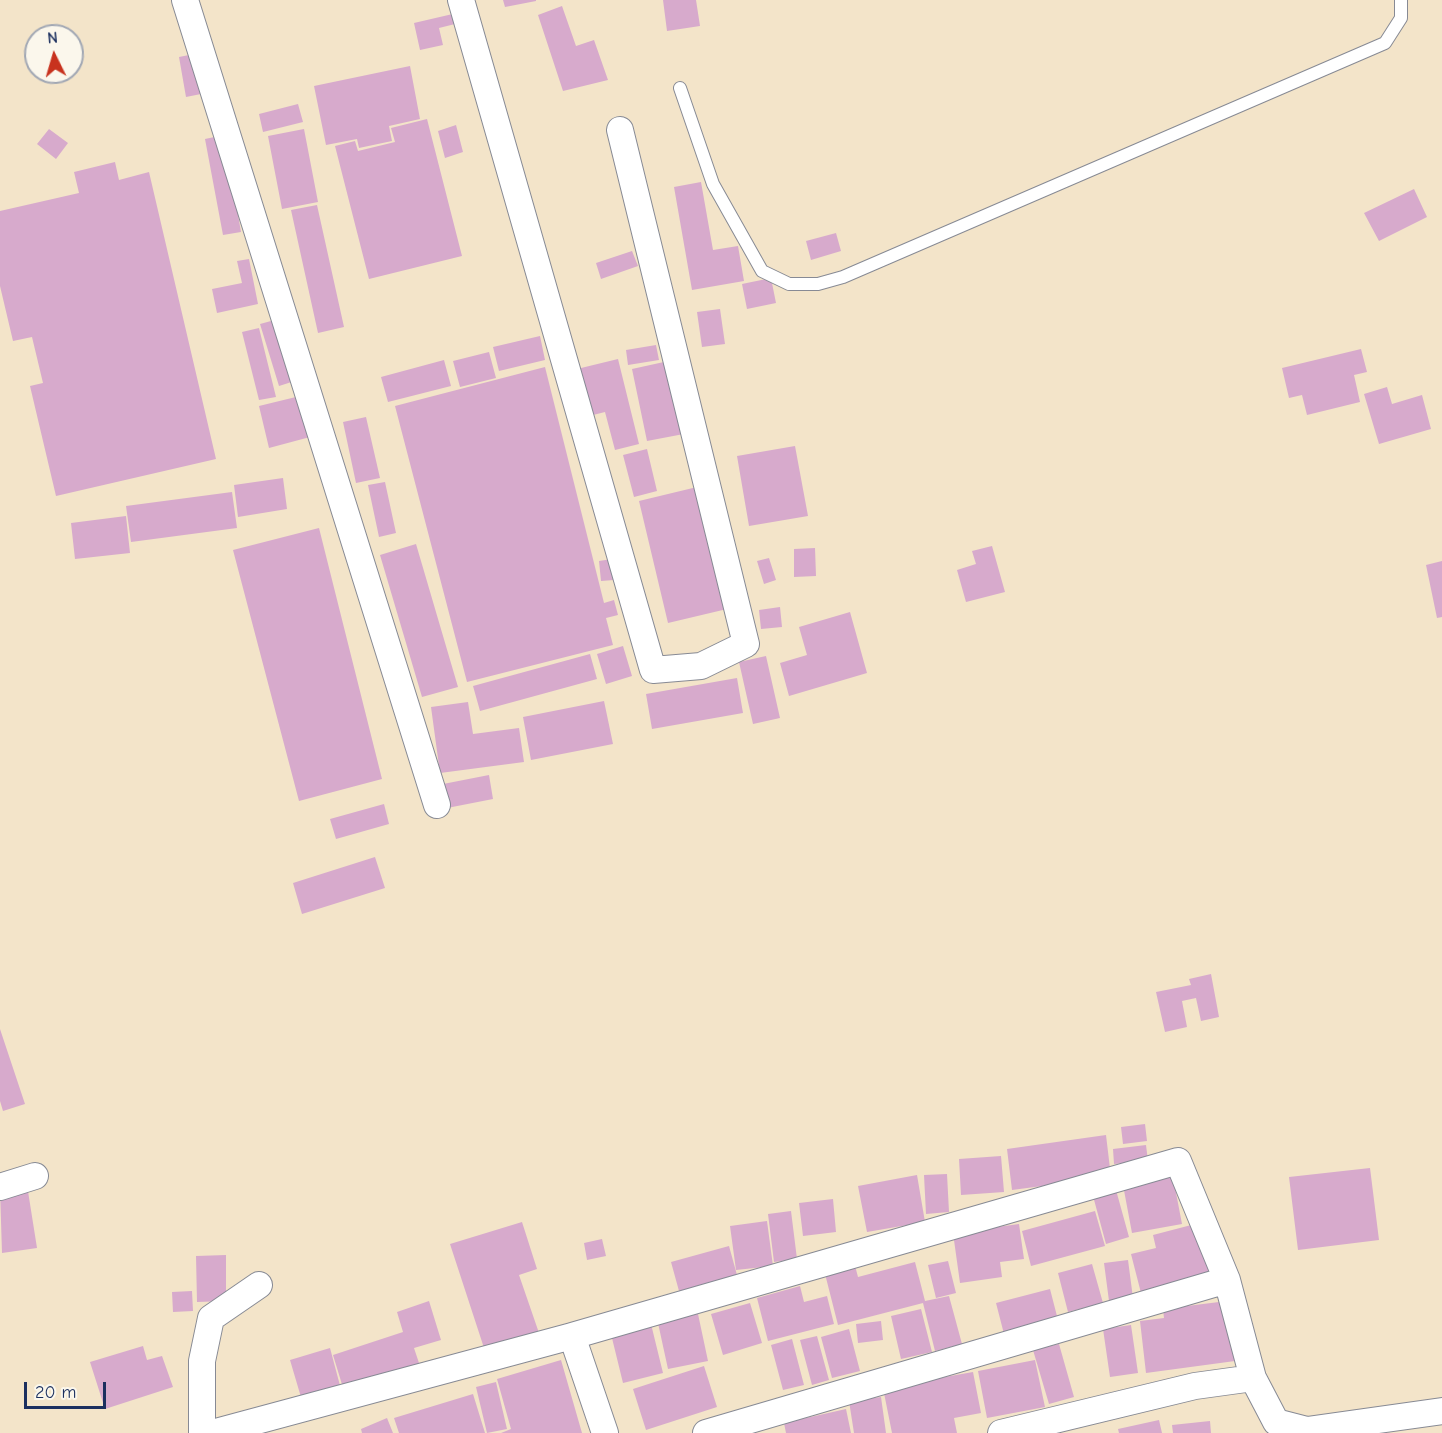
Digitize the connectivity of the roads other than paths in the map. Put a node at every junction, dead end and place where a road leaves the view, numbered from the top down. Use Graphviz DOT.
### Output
graph roads {
  1 [pos="185,0"];
  2 [pos="461,0"];
  3 [pos="1401,0"];
  4 [pos="680,88"];
  5 [pos="620,130"];
  6 [pos="437,805"];
  7 [pos="35,1176"];
  8 [pos="0,1187"];
  9 [pos="1227,1281"];
  10 [pos="259,1285"];
  11 [pos="572,1336"];
  12 [pos="1253,1378"];
  13 [pos="1442,1412"];
  14 [pos="202,1433"];
  15 [pos="212,1433"];
  16 [pos="605,1433"];
  17 [pos="706,1433"];
  18 [pos="1001,1433"];
  1 -- 6 [label="street"];
  2 -- 5 [label="street"];
  3 -- 4 [label="lane"];
  7 -- 8 [label="street"];
  9 -- 11 [label="street"];
  9 -- 12 [label="street"];
  9 -- 17 [label="street"];
  10 -- 14 [label="street"];
  11 -- 15 [label="street"];
  11 -- 16 [label="street"];
  12 -- 13 [label="street"];
  12 -- 18 [label="street"];
}
